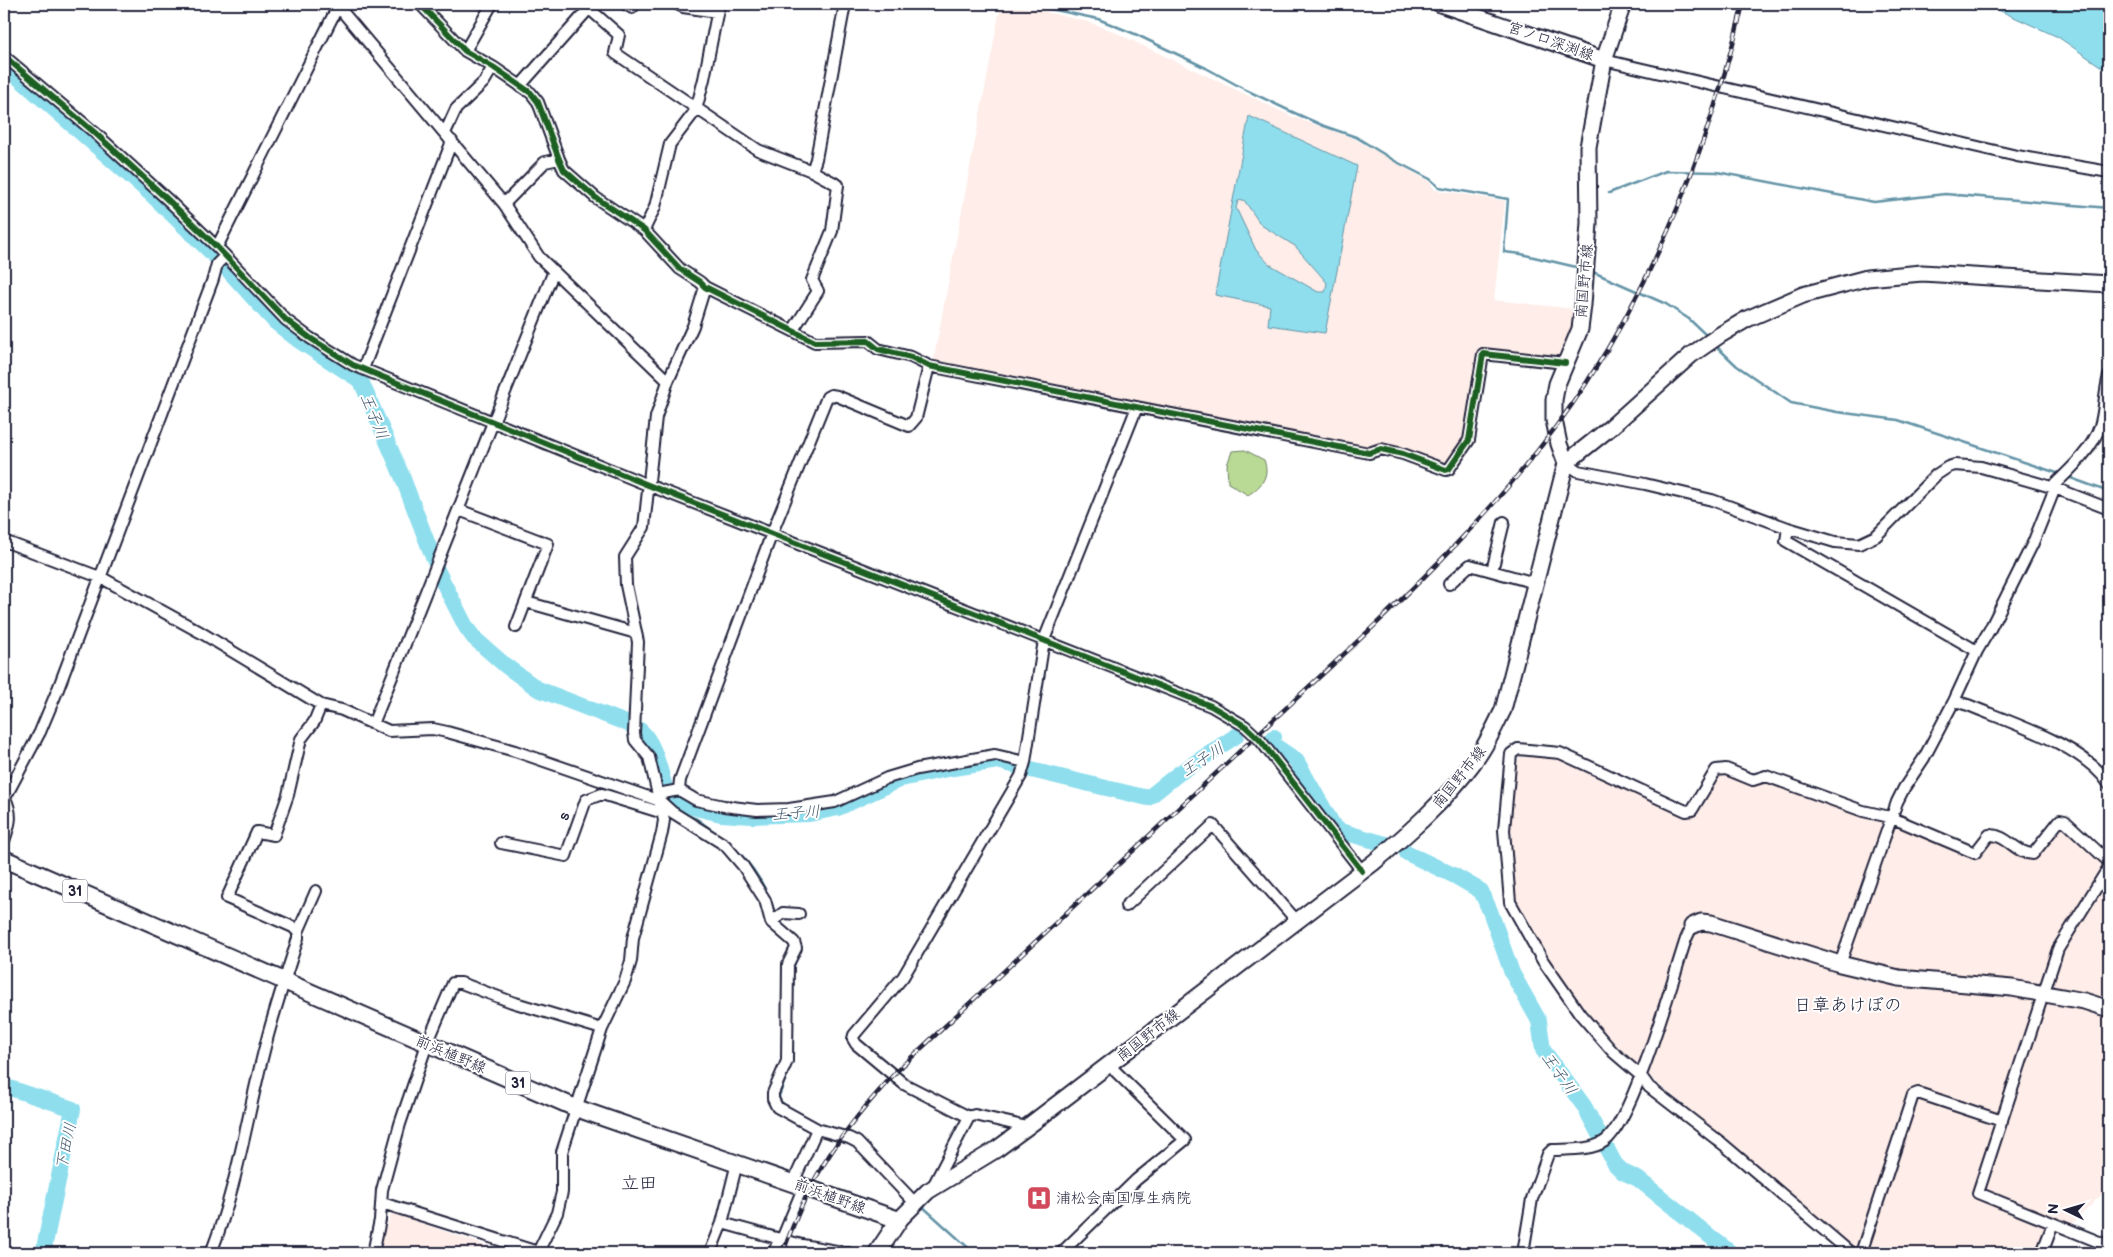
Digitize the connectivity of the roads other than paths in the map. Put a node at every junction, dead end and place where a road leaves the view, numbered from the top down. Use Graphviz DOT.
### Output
graph roads {
  1 [pos="420,4"];
  2 [pos="492,4"];
  3 [pos="625,4"];
  4 [pos="635,4"];
  5 [pos="677,4"];
  6 [pos="844,4"];
  7 [pos="1440,4"];
  8 [pos="1623,4"];
  9 [pos="336,6"];
  10 [pos="589,6"];
  11 [pos="718,8"];
  12 [pos="465,51"];
  13 [pos="1606,54"];
  14 [pos="4,56"];
  15 [pos="494,67"];
  16 [pos="520,86"];
  17 [pos="696,110"];
  18 [pos="448,137"];
  19 [pos="559,159"];
  20 [pos="812,171"];
  21 [pos="2109,172"];
  22 [pos="504,204"];
  23 [pos="644,230"];
  24 [pos="217,247"];
  25 [pos="221,260"];
  26 [pos="554,271"];
  27 [pos="2109,284"];
  28 [pos="705,287"];
  29 [pos="793,330"];
  30 [pos="1565,363"];
  31 [pos="929,366"];
  32 [pos="363,369"];
  33 [pos="2109,376"];
  34 [pos="668,381"];
  35 [pos="1136,407"];
  36 [pos="492,421"];
  37 [pos="1566,463"];
  38 [pos="648,485"];
  39 [pos="2054,488"];
  40 [pos="2109,509"];
  41 [pos="459,510"];
  42 [pos="1504,522"];
  43 [pos="1788,528"];
  44 [pos="772,533"];
  45 [pos="4,541"];
  46 [pos="1492,571"];
  47 [pos="102,578"];
  48 [pos="1535,583"];
  49 [pos="1449,584"];
  50 [pos="526,602"];
  51 [pos="516,627"];
  52 [pos="636,633"];
  53 [pos="1044,640"];
  54 [pos="1976,651"];
  55 [pos="1954,701"];
  56 [pos="321,705"];
  57 [pos="373,724"];
  58 [pos="1025,762"];
  59 [pos="2109,784"];
  60 [pos="679,790"];
  61 [pos="659,798"];
  62 [pos="663,813"];
  63 [pos="1890,817"];
  64 [pos="4,841"];
  65 [pos="501,843"];
  66 [pos="4,859"];
  67 [pos="2109,862"];
  68 [pos="2109,867"];
  69 [pos="1362,871"];
  70 [pos="316,891"];
  71 [pos="1126,906"];
  72 [pos="799,914"];
  73 [pos="1296,920"];
  74 [pos="771,922"];
  75 [pos="1692,926"];
  76 [pos="298,932"];
  77 [pos="1840,964"];
  78 [pos="284,982"];
  79 [pos="2043,994"];
  80 [pos="2109,1009"];
  81 [pos="602,1029"];
  82 [pos="427,1044"];
  83 [pos="1109,1065"];
  84 [pos="1641,1076"];
  85 [pos="576,1108"];
  86 [pos="969,1117"];
  87 [pos="2002,1121"];
  88 [pos="1027,1127"];
  89 [pos="817,1129"];
  90 [pos="737,1163"];
  91 [pos="799,1184"];
  92 [pos="932,1188"];
  93 [pos="382,1203"];
  94 [pos="915,1203"];
  95 [pos="899,1220"];
  96 [pos="722,1223"];
  97 [pos="2053,1224"];
  98 [pos="780,1239"];
  99 [pos="795,1243"];
  100 [pos="2109,1246"];
  101 [pos="211,1253"];
  102 [pos="373,1253"];
  103 [pos="540,1253"];
  104 [pos="710,1253"];
  105 [pos="774,1253"];
  106 [pos="791,1253"];
  107 [pos="848,1253"];
  108 [pos="877,1253"];
  109 [pos="1062,1253"];
  110 [pos="1523,1253"];
  111 [pos="1851,1253"];
  112 [pos="1860,1253"];
  113 [pos="2042,1253"];
  1 -- 12 [label="street"];
  2 -- 12 [label="street"];
  3 -- 4 [label="street"];
  5 -- 11 [label="street"];
  6 -- 20 [label="street"];
  7 -- 13 [label="main road, 宮ノ口深渕線"];
  8 -- 13 [label="main road, 南国野市線"];
  9 -- 18 [label="street"];
  9 -- 24 [label="street"];
  10 -- 16 [label="street"];
  10 -- 17 [label="street"];
  11 -- 17 [label="street"];
  12 -- 15 [label="street"];
  13 -- 21 [label="street"];
  13 -- 30 [label="main road, 南国野市線"];
  14 -- 24 [label="street"];
  15 -- 16 [label="street"];
  15 -- 18 [label="street"];
  16 -- 19 [label="street"];
  17 -- 20 [label="street"];
  17 -- 23 [label="street"];
  18 -- 22 [label="street"];
  18 -- 32 [label="street"];
  19 -- 22 [label="street"];
  19 -- 23 [label="street"];
  20 -- 29 [label="street"];
  22 -- 26 [label="street"];
  23 -- 28 [label="street"];
  24 -- 25 [label="street"];
  25 -- 32 [label="street"];
  25 -- 47 [label="street"];
  26 -- 34 [label="street"];
  26 -- 36 [label="street"];
  27 -- 37 [label="main road"];
  28 -- 29 [label="street"];
  28 -- 34 [label="street"];
  29 -- 31 [label="street"];
  30 -- 35 [label="street"];
  30 -- 37 [label="main road, 南国野市線"];
  31 -- 35 [label="street"];
  31 -- 44 [label="street"];
  32 -- 36 [label="street"];
  33 -- 39 [label="street"];
  34 -- 38 [label="street"];
  35 -- 53 [label="street"];
  36 -- 38 [label="street"];
  36 -- 41 [label="street"];
  37 -- 43 [label="street"];
  37 -- 48 [label="main road, 南国野市線"];
  38 -- 44 [label="street"];
  38 -- 52 [label="street"];
  39 -- 40 [label="street"];
  39 -- 43 [label="street"];
  39 -- 54 [label="street"];
  41 -- 50 [label="street"];
  41 -- 57 [label="street"];
  42 -- 46 [label="street"];
  43 -- 54 [label="street"];
  44 -- 53 [label="street"];
  44 -- 60 [label="street"];
  45 -- 47 [label="street"];
  46 -- 48 [label="street"];
  46 -- 49 [label="street"];
  47 -- 56 [label="street"];
  47 -- 64 [label="street"];
  48 -- 69 [label="main road, 南国野市線"];
  50 -- 51 [label="street"];
  50 -- 52 [label="street"];
  52 -- 61 [label="street"];
  53 -- 58 [label="street"];
  53 -- 69 [label="street"];
  54 -- 55 [label="street"];
  55 -- 59 [label="street"];
  55 -- 63 [label="street"];
  56 -- 57 [label="street"];
  56 -- 76 [label="street"];
  57 -- 61 [label="street"];
  58 -- 60 [label="street"];
  58 -- 86 [label="street"];
  60 -- 61 [label="street"];
  61 -- 62 [label="street"];
  61 -- 74 [label="street"];
  62 -- 65 [label="street, s"];
  62 -- 81 [label="street"];
  63 -- 67 [label="street"];
  63 -- 77 [label="street"];
  63 -- 84 [label="street"];
  66 -- 78 [label="main road, 前浜植野線 / 31"];
  68 -- 79 [label="street"];
  69 -- 73 [label="main road, 南国野市線"];
  70 -- 76 [label="street"];
  71 -- 73 [label="street"];
  72 -- 74 [label="street"];
  73 -- 83 [label="main road, 南国野市線"];
  74 -- 89 [label="street"];
  75 -- 77 [label="main road"];
  75 -- 84 [label="street"];
  76 -- 78 [label="street"];
  77 -- 79 [label="main road"];
  78 -- 82 [label="main road, 前浜植野線 / 31"];
  78 -- 101 [label="street"];
  79 -- 80 [label="main road"];
  79 -- 87 [label="street"];
  81 -- 82 [label="street"];
  81 -- 85 [label="street"];
  82 -- 85 [label="main road, 前浜植野線 / 31"];
  82 -- 93 [label="street"];
  83 -- 88 [label="main road, 南国野市線"];
  83 -- 109 [label="street"];
  84 -- 110 [label="street"];
  84 -- 111 [label="street"];
  85 -- 90 [label="main road, 前浜植野線 / 31"];
  85 -- 103 [label="street"];
  86 -- 88 [label="street"];
  86 -- 92 [label="street"];
  87 -- 97 [label="street"];
  87 -- 112 [label="street"];
  88 -- 92 [label="main road, 南国野市線"];
  89 -- 91 [label="street"];
  89 -- 94 [label="street"];
  90 -- 91 [label="main road, 前浜植野線 / 31"];
  90 -- 96 [label="street"];
  91 -- 95 [label="main road, 前浜植野線 / 31"];
  91 -- 98 [label="street"];
  92 -- 94 [label="main road, 南国野市線"];
  93 -- 102 [label="street"];
  93 -- 103 [label="street"];
  94 -- 95 [label="main road, 南国野市線"];
  95 -- 108 [label="main road"];
  96 -- 98 [label="street"];
  96 -- 104 [label="street"];
  97 -- 100 [label="street"];
  97 -- 113 [label="street"];
  98 -- 99 [label="street"];
  98 -- 105 [label="street"];
  99 -- 106 [label="street"];
  99 -- 107 [label="street"];
}
